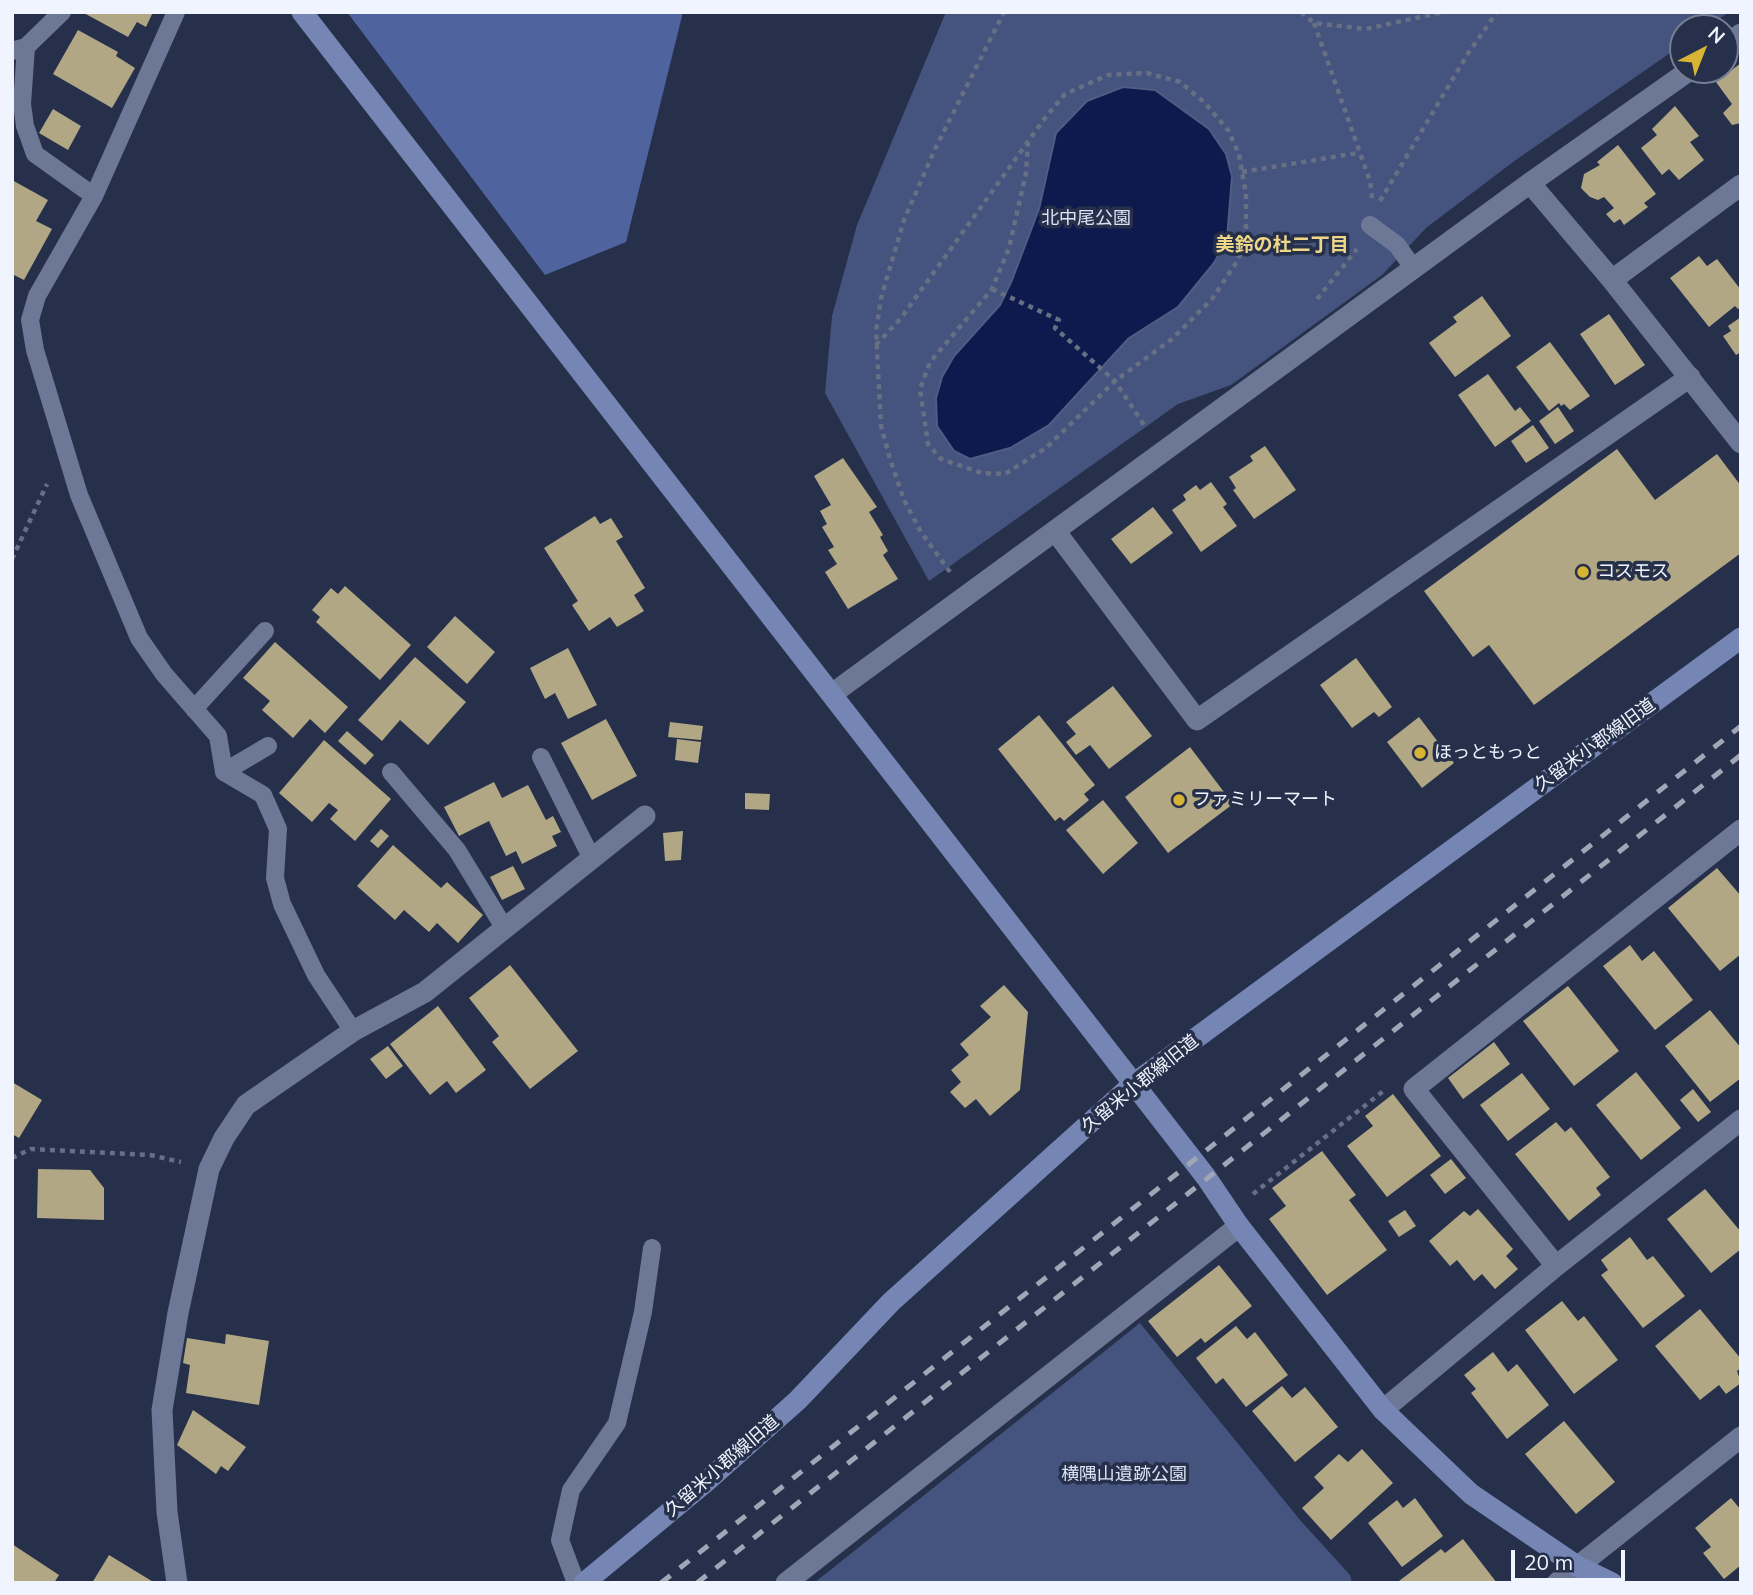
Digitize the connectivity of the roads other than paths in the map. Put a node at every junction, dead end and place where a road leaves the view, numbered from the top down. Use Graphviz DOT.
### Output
graph roads {
  1 [pos="62,12"];
  2 [pos="176,12"];
  3 [pos="302,12"];
  4 [pos="19,49"];
  5 [pos="1670,84"];
  6 [pos="1530,183"];
  7 [pos="1741,185"];
  8 [pos="94,196"];
  9 [pos="1370,225"];
  10 [pos="1414,269"];
  11 [pos="1612,280"];
  12 [pos="1690,377"];
  13 [pos="1740,441"];
  14 [pos="1056,532"];
  15 [pos="265,631"];
  16 [pos="1741,638"];
  17 [pos="832,694"];
  18 [pos="194,709"];
  19 [pos="268,746"];
  20 [pos="541,757"];
  21 [pos="224,772"];
  22 [pos="391,772"];
  23 [pos="645,816"];
  24 [pos="1741,831"];
  25 [pos="591,857"];
  26 [pos="505,929"];
  27 [pos="353,1031"];
  28 [pos="1132,1085"];
  29 [pos="1741,1120"];
  30 [pos="1239,1226"];
  31 [pos="652,1248"];
  32 [pos="1556,1266"];
  33 [pos="1383,1410"];
  34 [pos="1741,1437"];
  35 [pos="1577,1566"];
  36 [pos="177,1583"];
  37 [pos="576,1583"];
  38 [pos="583,1583"];
  39 [pos="786,1583"];
  40 [pos="1557,1583"];
  41 [pos="1612,1583"];
  1 -- 4 [label="lane"];
  2 -- 8 [label="lane"];
  3 -- 17 [label="street"];
  4 -- 8 [label="lane"];
  5 -- 6 [label="street"];
  6 -- 10 [label="street"];
  6 -- 11 [label="street"];
  7 -- 11 [label="street"];
  8 -- 18 [label="lane"];
  9 -- 10 [label="lane"];
  10 -- 14 [label="street"];
  11 -- 12 [label="street"];
  12 -- 13 [label="street"];
  12 -- 14 [label="street"];
  14 -- 17 [label="street"];
  15 -- 18 [label="lane"];
  16 -- 28 [label="street, 久留米小郡線旧道"];
  17 -- 28 [label="street"];
  18 -- 21 [label="lane"];
  19 -- 21 [label="lane"];
  20 -- 25 [label="lane"];
  21 -- 27 [label="lane"];
  22 -- 26 [label="lane"];
  23 -- 25 [label="street"];
  24 -- 32 [label="street"];
  25 -- 26 [label="street"];
  26 -- 27 [label="street"];
  27 -- 36 [label="street"];
  28 -- 30 [label="street"];
  28 -- 38 [label="street, 久留米小郡線旧道"];
  29 -- 32 [label="street"];
  30 -- 33 [label="street"];
  30 -- 39 [label="street"];
  31 -- 37 [label="lane"];
  32 -- 33 [label="street"];
  33 -- 35 [label="street"];
  34 -- 35 [label="street"];
  35 -- 40 [label="street"];
  35 -- 41 [label="street"];
}
